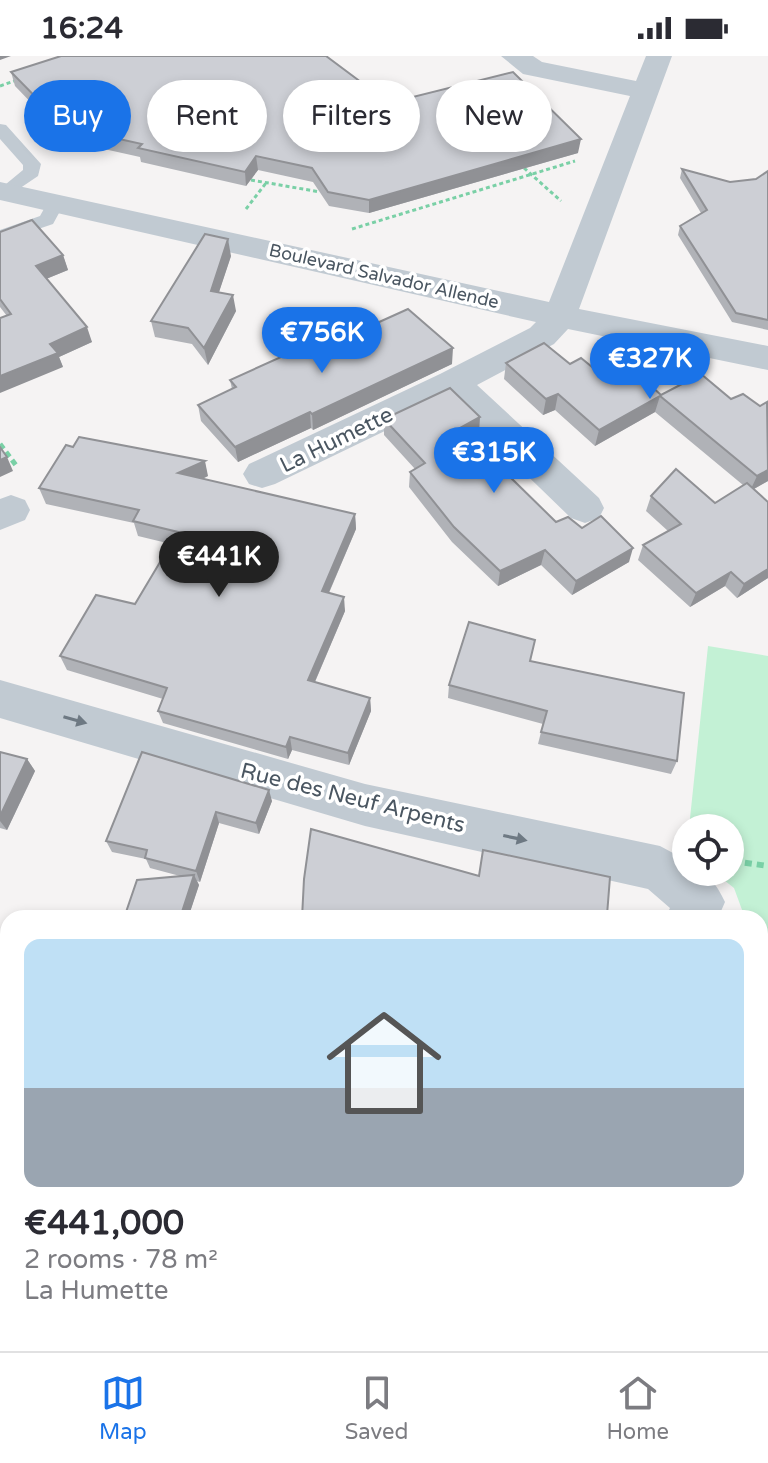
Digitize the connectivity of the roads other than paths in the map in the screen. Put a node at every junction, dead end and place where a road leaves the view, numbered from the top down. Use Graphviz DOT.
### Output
graph roads {
  1 [pos="514,56"];
  2 [pos="659,56"];
  3 [pos="645,91"];
  4 [pos="0,129"];
  5 [pos="3,192"];
  6 [pos="56,202"];
  7 [pos="0,236"];
  8 [pos="560,316"];
  9 [pos="768,358"];
  10 [pos="453,383"];
  11 [pos="262,474"];
  12 [pos="585,508"];
  13 [pos="0,699"];
  14 [pos="695,910"];
  1 -- 3 [label="street"];
  2 -- 3 [label="street"];
  3 -- 8 [label="street"];
  4 -- 5 [label="lane"];
  5 -- 6 [label="street, Boulevard Salvador Allende"];
  6 -- 7 [label="lane"];
  6 -- 8 [label="street, Boulevard Salvador Allende"];
  8 -- 9 [label="street, Boulevard Salvador Allende"];
  8 -- 10 [label="street, La Humette"];
  10 -- 11 [label="street, La Humette"];
  10 -- 12 [label="street"];
  13 -- 14 [label="street, Rue des Neuf Arpents, one-way"];
}
